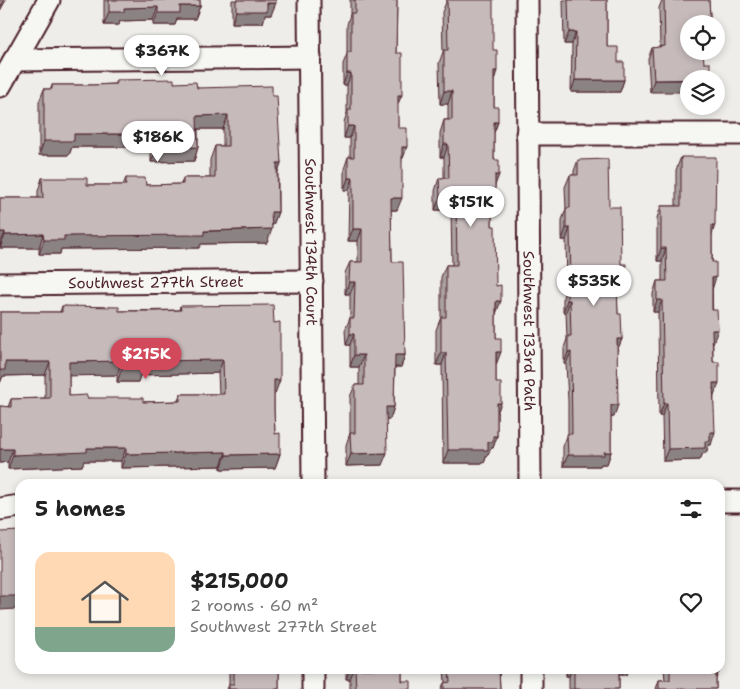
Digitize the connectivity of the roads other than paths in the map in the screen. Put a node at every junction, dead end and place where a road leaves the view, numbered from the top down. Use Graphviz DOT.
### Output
graph roads {
  1 [pos="49,0"];
  2 [pos="309,0"];
  3 [pos="527,0"];
  4 [pos="310,57"];
  5 [pos="14,60"];
  6 [pos="0,86"];
  7 [pos="527,134"];
  8 [pos="740,134"];
  9 [pos="312,281"];
  10 [pos="0,284"];
  11 [pos="313,479"];
  12 [pos="530,479"];
  13 [pos="725,501"];
  14 [pos="740,501"];
  15 [pos="15,507"];
  16 [pos="0,509"];
  17 [pos="313,674"];
  18 [pos="531,674"];
  19 [pos="313,689"];
  20 [pos="531,689"];
  1 -- 5 [label="street"];
  2 -- 4 [label="street, Southwest 134th Court"];
  3 -- 7 [label="street, Southwest 133rd Path"];
  4 -- 5 [label="street"];
  4 -- 9 [label="street, Southwest 134th Court"];
  5 -- 6 [label="street"];
  7 -- 8 [label="street"];
  7 -- 12 [label="street, Southwest 133rd Path"];
  9 -- 10 [label="street, Southwest 277th Street"];
  9 -- 11 [label="street, Southwest 134th Court"];
  13 -- 14 [label="street"];
  15 -- 16 [label="street"];
  17 -- 19 [label="street"];
  18 -- 20 [label="street"];
}
